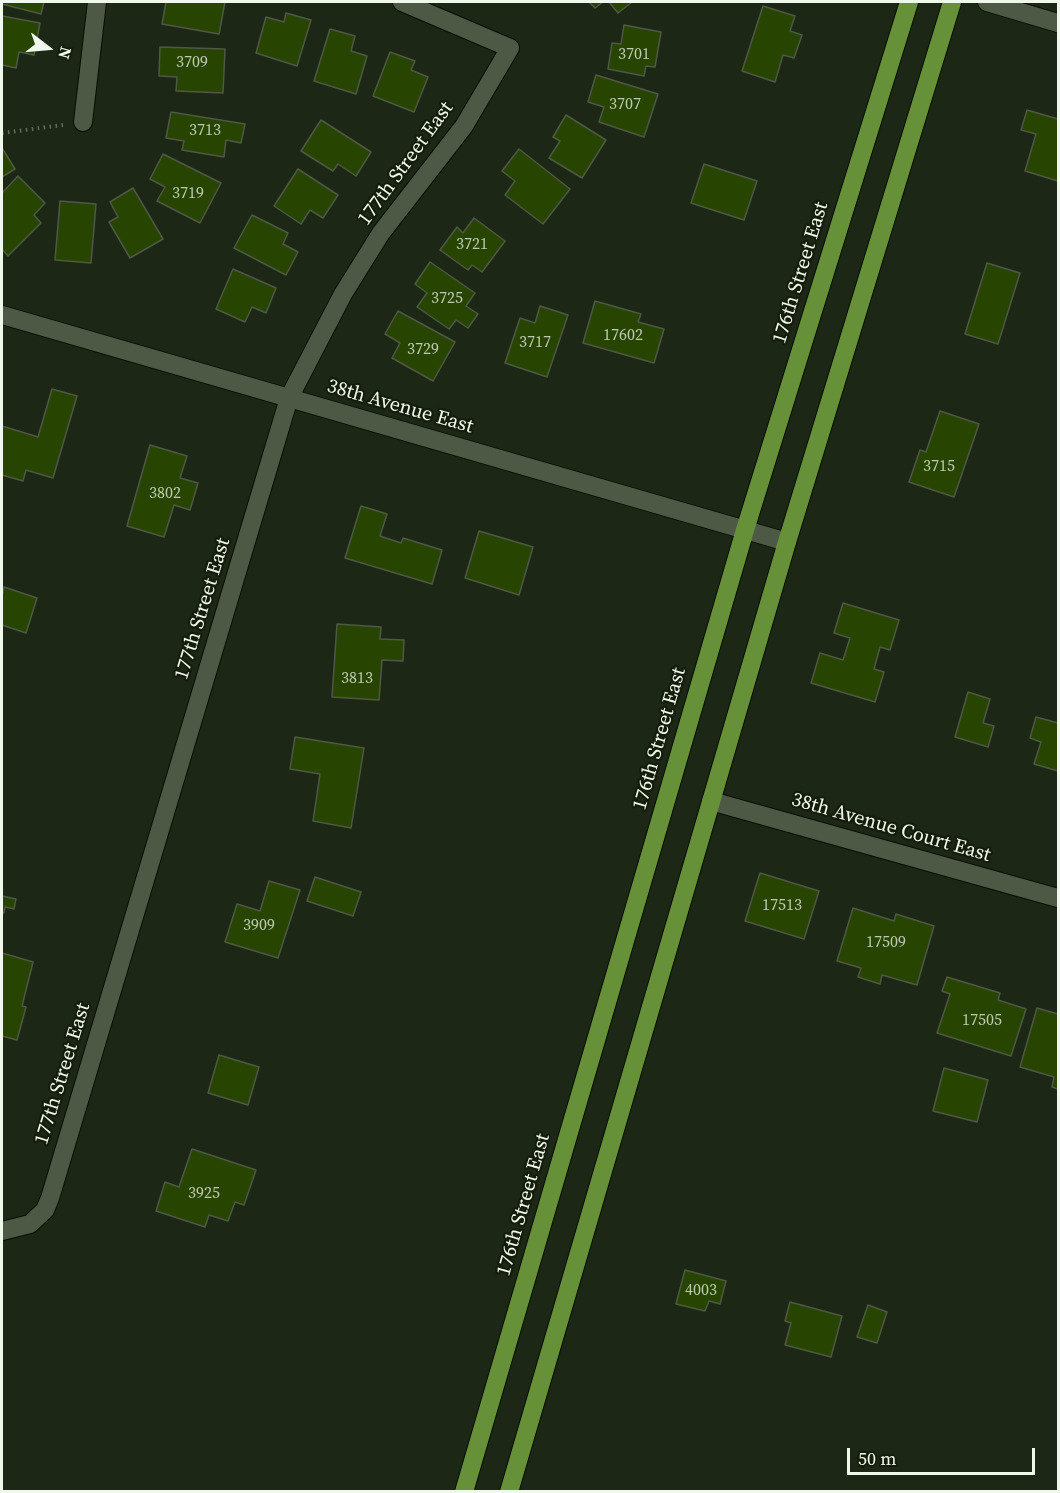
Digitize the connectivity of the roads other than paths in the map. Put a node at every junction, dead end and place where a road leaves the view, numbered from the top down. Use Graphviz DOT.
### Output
graph roads {
  1 [pos="98,2"];
  2 [pos="402,2"];
  3 [pos="909,2"];
  4 [pos="952,2"];
  5 [pos="987,2"];
  6 [pos="1059,23"];
  7 [pos="83,122"];
  8 [pos="2,315"];
  9 [pos="289,398"];
  10 [pos="745,530"];
  11 [pos="787,542"];
  12 [pos="711,801"];
  13 [pos="1059,898"];
  14 [pos="2,1231"];
  15 [pos="464,1491"];
  16 [pos="509,1491"];
  1 -- 7 [label="street"];
  2 -- 9 [label="street, 177th Street East"];
  3 -- 10 [label="main road, 176th Street East"];
  4 -- 11 [label="main road"];
  5 -- 6 [label="street"];
  8 -- 9 [label="street, 38th Avenue East"];
  9 -- 10 [label="street, 38th Avenue East"];
  9 -- 14 [label="street, 177th Street East"];
  10 -- 11 [label="street, 38th Avenue East"];
  10 -- 15 [label="main road, 176th Street East"];
  11 -- 12 [label="main road"];
  12 -- 13 [label="street, 38th Avenue Court East"];
  12 -- 16 [label="main road"];
}
